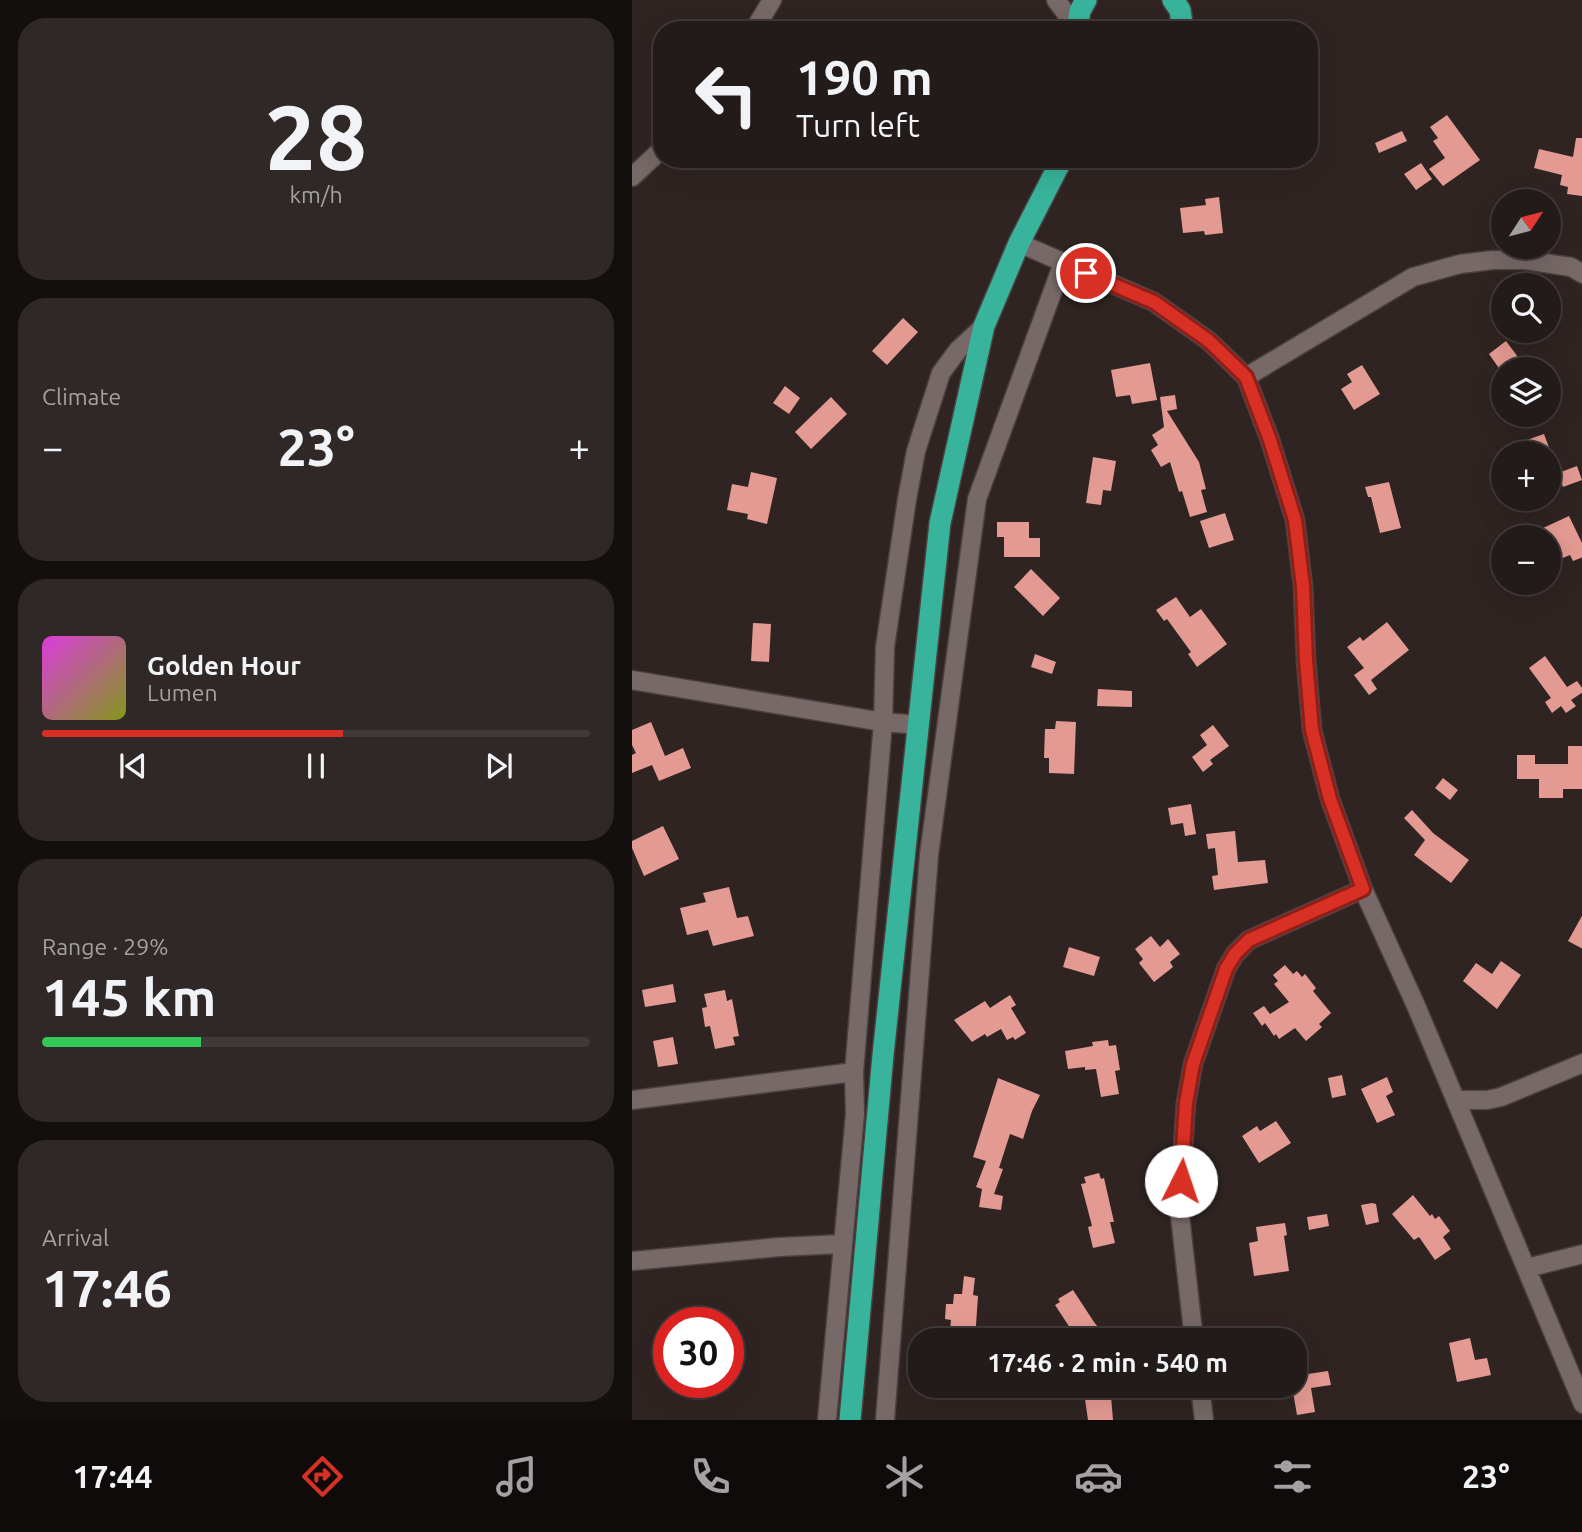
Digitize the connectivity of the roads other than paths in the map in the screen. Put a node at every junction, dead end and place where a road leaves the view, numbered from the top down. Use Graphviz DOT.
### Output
graph roads {
  1 [pos="772,0"];
  2 [pos="1056,0"];
  3 [pos="1086,0"];
  4 [pos="1173,0"];
  5 [pos="759,21"];
  6 [pos="1071,21"];
  7 [pos="1078,21"];
  8 [pos="1182,21"];
  9 [pos="653,157"];
  10 [pos="1057,168"];
  11 [pos="632,177"];
  12 [pos="1019,243"];
  13 [pos="1063,263"];
  14 [pos="1582,274"];
  15 [pos="984,326"];
  16 [pos="1246,377"];
  17 [pos="632,680"];
  18 [pos="883,722"];
  19 [pos="919,726"];
  20 [pos="1363,889"];
  21 [pos="1582,1063"];
  22 [pos="854,1072"];
  23 [pos="632,1100"];
  24 [pos="1456,1100"];
  25 [pos="842,1244"];
  26 [pos="1582,1254"];
  27 [pos="632,1261"];
  28 [pos="1527,1268"];
  29 [pos="1193,1328"];
  30 [pos="1201,1398"];
  31 [pos="1582,1404"];
  32 [pos="827,1420"];
  33 [pos="851,1420"];
  34 [pos="885,1420"];
  35 [pos="1204,1420"];
  1 -- 5 [label="street"];
  2 -- 6 [label="street"];
  3 -- 7 [label="highway"];
  4 -- 8 [label="highway"];
  9 -- 11 [label="street"];
  10 -- 12 [label="highway"];
  12 -- 13 [label="street"];
  12 -- 15 [label="highway"];
  13 -- 16 [label="street"];
  13 -- 34 [label="street"];
  14 -- 16 [label="street"];
  15 -- 18 [label="street"];
  15 -- 19 [label="highway"];
  16 -- 20 [label="street"];
  17 -- 18 [label="street"];
  18 -- 19 [label="street"];
  18 -- 22 [label="street"];
  19 -- 33 [label="highway"];
  20 -- 24 [label="street"];
  20 -- 29 [label="street"];
  21 -- 24 [label="street"];
  22 -- 23 [label="street"];
  22 -- 25 [label="street"];
  24 -- 28 [label="street"];
  25 -- 27 [label="street"];
  25 -- 32 [label="street"];
  26 -- 28 [label="street"];
  28 -- 31 [label="street"];
  30 -- 35 [label="street"];
}
